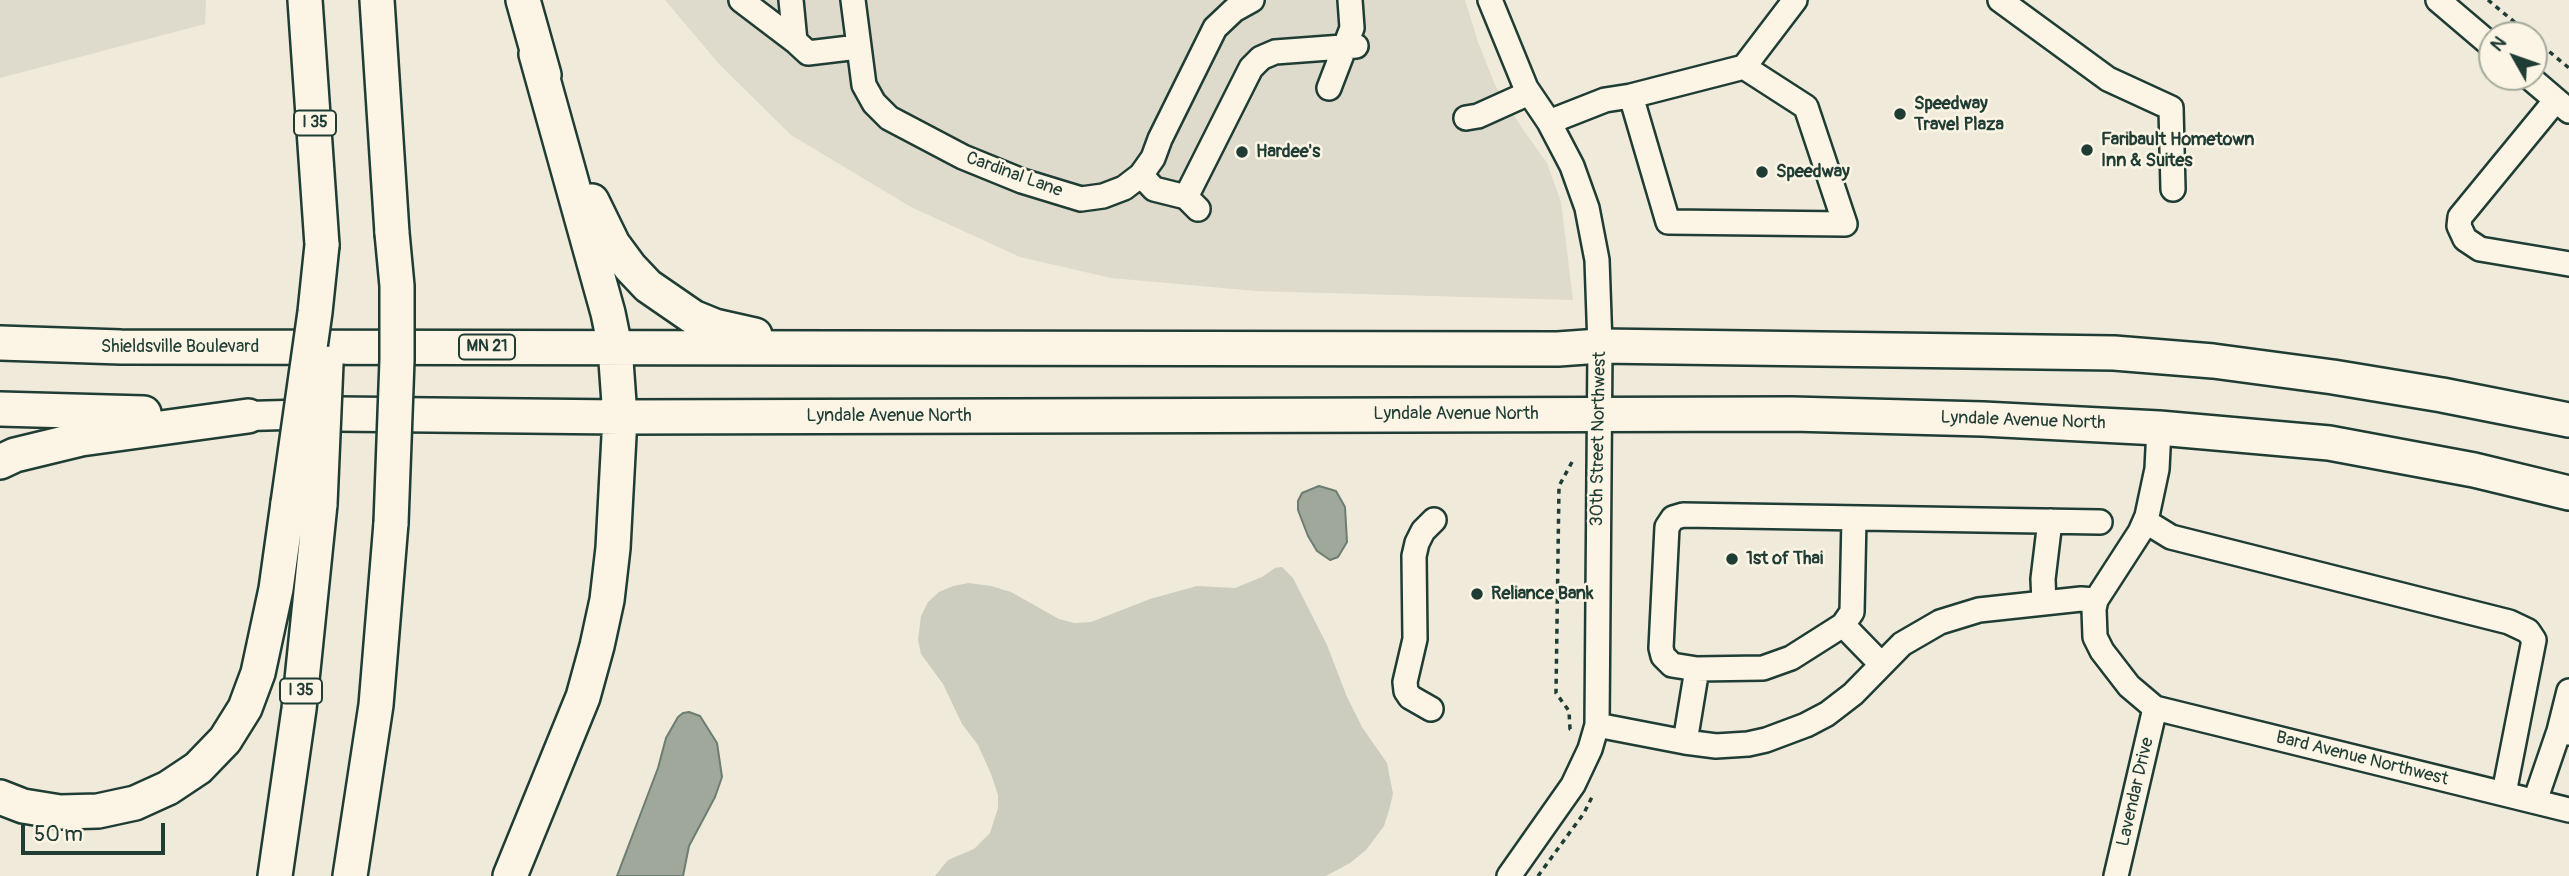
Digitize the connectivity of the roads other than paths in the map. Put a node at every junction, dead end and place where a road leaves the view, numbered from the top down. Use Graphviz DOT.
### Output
graph roads {
  1 [pos="305,0"];
  2 [pos="377,0"];
  3 [pos="523,0"];
  4 [pos="741,0"];
  5 [pos="791,0"];
  6 [pos="853,0"];
  7 [pos="1252,0"];
  8 [pos="1350,0"];
  9 [pos="1490,0"];
  10 [pos="1795,0"];
  11 [pos="2000,0"];
  12 [pos="2438,0"];
  13 [pos="2478,34"];
  14 [pos="795,41"];
  15 [pos="1350,46"];
  16 [pos="858,47"];
  17 [pos="537,54"];
  18 [pos="1744,67"];
  19 [pos="1329,88"];
  20 [pos="2545,91"];
  21 [pos="1529,93"];
  22 [pos="1631,96"];
  23 [pos="2562,106"];
  24 [pos="1466,118"];
  25 [pos="1549,122"];
  26 [pos="1141,175"];
  27 [pos="2173,189"];
  28 [pos="2569,264"];
  29 [pos="0,343"];
  30 [pos="1600,346"];
  31 [pos="615,347"];
  32 [pos="844,349"];
  33 [pos="0,409"];
  34 [pos="337,414"];
  35 [pos="1600,415"];
  36 [pos="248,416"];
  37 [pos="621,417"];
  38 [pos="2569,420"];
  39 [pos="2159,428"];
  40 [pos="0,462"];
  41 [pos="2569,493"];
  42 [pos="304,504"];
  43 [pos="1854,518"];
  44 [pos="1434,520"];
  45 [pos="2145,521"];
  46 [pos="2050,522"];
  47 [pos="2100,522"];
  48 [pos="2096,600"];
  49 [pos="2044,603"];
  50 [pos="1843,625"];
  51 [pos="1881,664"];
  52 [pos="1697,669"];
  53 [pos="2569,691"];
  54 [pos="2155,708"];
  55 [pos="1432,709"];
  56 [pos="1596,731"];
  57 [pos="2564,732"];
  58 [pos="1685,742"];
  59 [pos="2504,793"];
  60 [pos="0,797"];
  61 [pos="2535,801"];
  62 [pos="2569,810"];
  63 [pos="275,876"];
  64 [pos="350,876"];
  65 [pos="510,876"];
  66 [pos="1509,876"];
  67 [pos="2116,876"];
  1 -- 42 [label="highway, I 35, bridge"];
  2 -- 64 [label="highway, bridge"];
  3 -- 17 [label="highway"];
  4 -- 14 [label="street"];
  5 -- 14 [label="street"];
  6 -- 16 [label="street, Cardinal Lane"];
  7 -- 26 [label="street, Cardinal Lane"];
  8 -- 15 [label="street"];
  9 -- 21 [label="street, 30th Street Northwest"];
  10 -- 18 [label="street"];
  11 -- 27 [label="street"];
  12 -- 13 [label="street"];
  14 -- 16 [label="street"];
  15 -- 19 [label="street"];
  15 -- 26 [label="street"];
  16 -- 26 [label="street, Cardinal Lane"];
  17 -- 31 [label="highway"];
  17 -- 32 [label="highway"];
  18 -- 22 [label="street"];
  18 -- 22 [label="street"];
  20 -- 23 [label="street"];
  21 -- 24 [label="street"];
  21 -- 25 [label="street, 30th Street Northwest"];
  22 -- 25 [label="street"];
  23 -- 28 [label="street"];
  25 -- 30 [label="street, 30th Street Northwest"];
  29 -- 31 [label="highway, Shieldsville Boulevard / MN 21"];
  30 -- 32 [label="highway"];
  30 -- 35 [label="street, 30th Street Northwest"];
  30 -- 38 [label="highway"];
  31 -- 32 [label="highway, MN 21"];
  31 -- 37 [label="highway"];
  33 -- 36 [label="highway"];
  34 -- 36 [label="main road"];
  34 -- 37 [label="highway, Lyndale Avenue North"];
  35 -- 37 [label="highway, Lyndale Avenue North"];
  35 -- 39 [label="highway, Lyndale Avenue North"];
  35 -- 56 [label="street, 30th Street Northwest"];
  36 -- 40 [label="highway"];
  37 -- 65 [label="highway"];
  39 -- 41 [label="highway, Lyndale Avenue North"];
  39 -- 45 [label="street"];
  42 -- 60 [label="highway"];
  42 -- 63 [label="highway, I 35"];
  43 -- 46 [label="street"];
  43 -- 50 [label="street"];
  43 -- 52 [label="street"];
  44 -- 55 [label="street"];
  45 -- 48 [label="street"];
  45 -- 59 [label="street"];
  46 -- 47 [label="street"];
  46 -- 49 [label="street"];
  48 -- 49 [label="street"];
  48 -- 54 [label="street"];
  49 -- 51 [label="street"];
  50 -- 51 [label="street"];
  50 -- 52 [label="street"];
  51 -- 58 [label="street"];
  52 -- 58 [label="street"];
  53 -- 57 [label="street"];
  54 -- 59 [label="street, Bard Avenue Northwest"];
  54 -- 67 [label="street, Lavendar Drive"];
  56 -- 58 [label="street"];
  56 -- 66 [label="street, 30th Street Northwest"];
  57 -- 61 [label="street"];
  59 -- 61 [label="street, Bard Avenue Northwest"];
  61 -- 62 [label="street, Bard Avenue Northwest"];
}
